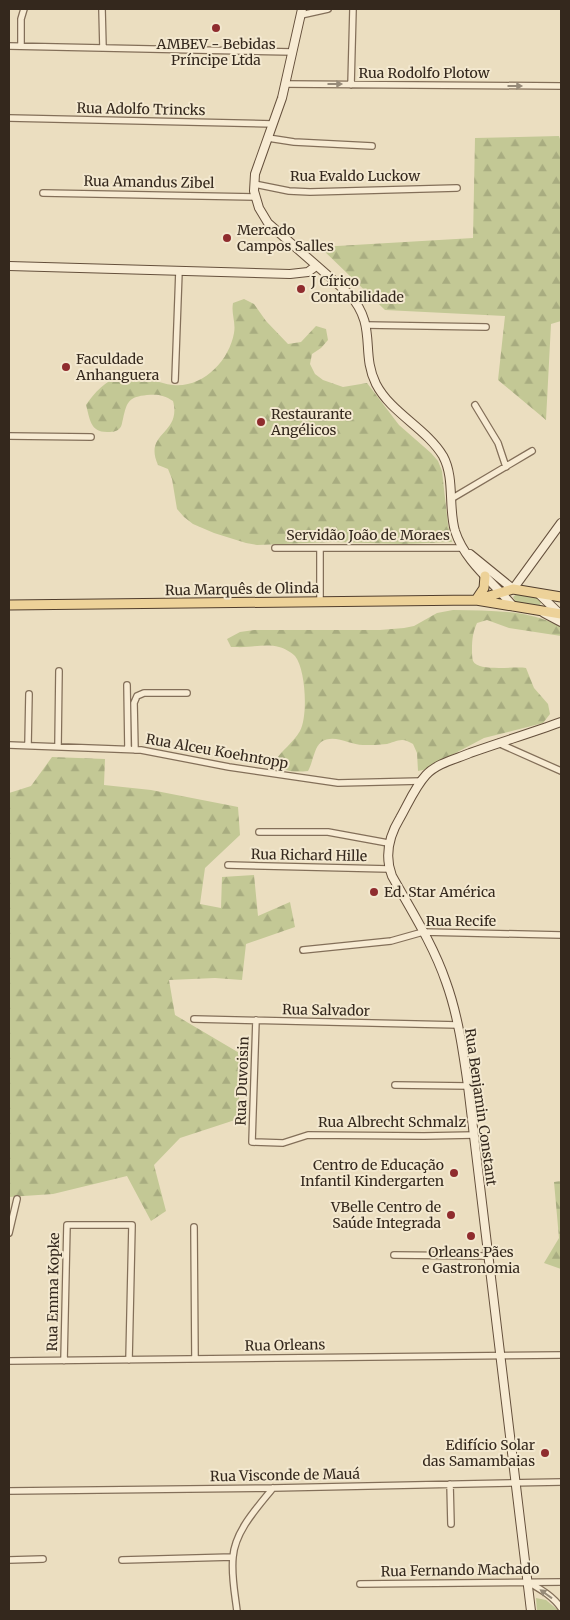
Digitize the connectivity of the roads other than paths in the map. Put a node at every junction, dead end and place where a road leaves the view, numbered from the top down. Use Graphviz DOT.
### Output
graph roads {
  1 [pos="24,9"];
  2 [pos="102,9"];
  3 [pos="328,9"];
  4 [pos="353,9"];
  5 [pos="301,12"];
  6 [pos="9,46"];
  7 [pos="21,46"];
  8 [pos="103,48"];
  9 [pos="293,52"];
  10 [pos="286,84"];
  11 [pos="351,85"];
  12 [pos="561,86"];
  13 [pos="9,118"];
  14 [pos="273,124"];
  15 [pos="268,138"];
  16 [pos="372,146"];
  17 [pos="254,184"];
  18 [pos="457,188"];
  19 [pos="43,193"];
  20 [pos="255,197"];
  21 [pos="9,266"];
  22 [pos="316,266"];
  23 [pos="179,271"];
  24 [pos="366,325"];
  25 [pos="486,327"];
  26 [pos="175,380"];
  27 [pos="475,405"];
  28 [pos="9,436"];
  29 [pos="91,437"];
  30 [pos="532,451"];
  31 [pos="506,467"];
  32 [pos="451,499"];
  33 [pos="561,523"];
  34 [pos="274,548"];
  35 [pos="320,548"];
  36 [pos="462,548"];
  37 [pos="525,572"];
  38 [pos="485,576"];
  39 [pos="513,589"];
  40 [pos="501,591"];
  41 [pos="528,591"];
  42 [pos="540,595"];
  43 [pos="561,597"];
  44 [pos="476,600"];
  45 [pos="320,602"];
  46 [pos="9,605"];
  47 [pos="513,606"];
  48 [pos="540,611"];
  49 [pos="561,616"];
  50 [pos="59,671"];
  51 [pos="126,685"];
  52 [pos="187,693"];
  53 [pos="29,694"];
  54 [pos="561,722"];
  55 [pos="498,743"];
  56 [pos="9,744"];
  57 [pos="28,745"];
  58 [pos="58,746"];
  59 [pos="131,750"];
  60 [pos="561,771"];
  61 [pos="421,781"];
  62 [pos="259,832"];
  63 [pos="388,843"];
  64 [pos="228,865"];
  65 [pos="389,869"];
  66 [pos="423,932"];
  67 [pos="561,935"];
  68 [pos="303,950"];
  69 [pos="194,1019"];
  70 [pos="256,1020"];
  71 [pos="458,1025"];
  72 [pos="395,1085"];
  73 [pos="468,1086"];
  74 [pos="474,1135"];
  75 [pos="252,1142"];
  76 [pos="17,1199"];
  77 [pos="194,1227"];
  78 [pos="9,1233"];
  79 [pos="394,1255"];
  80 [pos="488,1256"];
  81 [pos="561,1355"];
  82 [pos="500,1356"];
  83 [pos="195,1359"];
  84 [pos="64,1360"];
  85 [pos="129,1360"];
  86 [pos="9,1361"];
  87 [pos="561,1482"];
  88 [pos="516,1483"];
  89 [pos="450,1484"];
  90 [pos="273,1488"];
  91 [pos="9,1491"];
  92 [pos="451,1524"];
  93 [pos="232,1556"];
  94 [pos="44,1559"];
  95 [pos="9,1560"];
  96 [pos="122,1560"];
  97 [pos="528,1582"];
  98 [pos="561,1582"];
  99 [pos="360,1584"];
  100 [pos="561,1608"];
  101 [pos="237,1611"];
  102 [pos="531,1611"];
  1 -- 7 [label="street"];
  2 -- 8 [label="street"];
  3 -- 5 [label="street"];
  4 -- 11 [label="street"];
  5 -- 9 [label="main road"];
  6 -- 7 [label="street"];
  7 -- 8 [label="street"];
  8 -- 9 [label="street"];
  9 -- 10 [label="main road"];
  10 -- 11 [label="street, Rua Rodolfo Plotow, one-way"];
  10 -- 14 [label="main road"];
  11 -- 12 [label="street, Rua Rodolfo Plotow, one-way"];
  13 -- 14 [label="street, Rua Adolfo Trincks"];
  14 -- 15 [label="main road"];
  15 -- 16 [label="street"];
  15 -- 17 [label="main road"];
  17 -- 18 [label="street, Rua Evaldo Luckow"];
  17 -- 20 [label="main road"];
  19 -- 20 [label="street, Rua Amandus Zibel"];
  20 -- 22 [label="main road"];
  21 -- 23 [label="main road"];
  22 -- 23 [label="main road"];
  22 -- 24 [label="main road"];
  23 -- 26 [label="street"];
  24 -- 25 [label="street"];
  24 -- 32 [label="main road"];
  27 -- 31 [label="street"];
  28 -- 29 [label="street"];
  30 -- 31 [label="street"];
  31 -- 32 [label="street"];
  32 -- 36 [label="main road"];
  33 -- 37 [label="main road"];
  34 -- 35 [label="street, Servidão João de Moraes"];
  35 -- 36 [label="street, Servidão João de Moraes"];
  35 -- 45 [label="street"];
  36 -- 38 [label="main road"];
  36 -- 39 [label="main road"];
  37 -- 39 [label="main road"];
  37 -- 41 [label="main road"];
  38 -- 40 [label="main road"];
  38 -- 44 [label="main road"];
  39 -- 40 [label="main road, Rua Marquês de Olinda"];
  39 -- 41 [label="main road, Rua Marquês de Olinda"];
  39 -- 47 [label="main road"];
  40 -- 44 [label="main road, Rua Marquês de Olinda"];
  40 -- 47 [label="main road"];
  41 -- 42 [label="main road, Rua Marquês de Olinda"];
  42 -- 43 [label="main road, Rua Marquês de Olinda"];
  42 -- 48 [label="main road"];
  42 -- 49 [label="main road"];
  44 -- 45 [label="main road, Rua Marquês de Olinda"];
  44 -- 47 [label="main road, Rua Marquês de Olinda"];
  45 -- 46 [label="main road, Rua Marquês de Olinda"];
  47 -- 48 [label="main road, Rua Marquês de Olinda"];
  48 -- 49 [label="main road, Rua Marquês de Olinda"];
  50 -- 58 [label="street"];
  51 -- 59 [label="street"];
  52 -- 59 [label="street"];
  53 -- 57 [label="street"];
  54 -- 55 [label="main road, Rua Benjamin Constant"];
  55 -- 60 [label="street"];
  55 -- 61 [label="main road, Rua Benjamin Constant"];
  56 -- 57 [label="street, Rua Alceu Koehntopp"];
  57 -- 58 [label="street, Rua Alceu Koehntopp"];
  58 -- 59 [label="street, Rua Alceu Koehntopp"];
  59 -- 61 [label="street, Rua Alceu Koehntopp"];
  61 -- 63 [label="main road, Rua Benjamin Constant"];
  62 -- 63 [label="street"];
  63 -- 65 [label="main road, Rua Benjamin Constant"];
  64 -- 65 [label="street, Rua Richard Hille"];
  65 -- 66 [label="main road, Rua Benjamin Constant"];
  66 -- 67 [label="street, Rua Recife"];
  66 -- 68 [label="street, Rua Recife"];
  66 -- 71 [label="main road, Rua Benjamin Constant"];
  69 -- 70 [label="street, Rua Salvador"];
  70 -- 71 [label="street, Rua Salvador"];
  70 -- 75 [label="street, Rua Duvoisin"];
  71 -- 73 [label="main road, Rua Benjamin Constant"];
  72 -- 73 [label="street"];
  73 -- 74 [label="main road, Rua Benjamin Constant"];
  74 -- 75 [label="street, Rua Albrecht Schmalz"];
  74 -- 80 [label="main road, Rua Benjamin Constant"];
  76 -- 78 [label="street"];
  77 -- 83 [label="street"];
  79 -- 80 [label="street"];
  80 -- 82 [label="main road, Rua Benjamin Constant"];
  81 -- 82 [label="street, Rua Orleans"];
  82 -- 83 [label="street, Rua Orleans"];
  82 -- 88 [label="main road, Rua Benjamin Constant"];
  83 -- 85 [label="street, Rua Orleans"];
  84 -- 85 [label="street, Rua Orleans"];
  84 -- 85 [label="street, Rua Emma Kopke"];
  84 -- 86 [label="street, Rua Orleans"];
  87 -- 88 [label="street, Rua Visconde de Mauá"];
  88 -- 89 [label="street, Rua Visconde de Mauá"];
  88 -- 97 [label="main road, Rua Benjamin Constant"];
  89 -- 90 [label="street, Rua Visconde de Mauá"];
  89 -- 92 [label="street"];
  90 -- 91 [label="street, Rua Visconde de Mauá"];
  90 -- 93 [label="street"];
  93 -- 96 [label="street"];
  93 -- 101 [label="street"];
  94 -- 95 [label="street"];
  97 -- 98 [label="street, Rua Fernando Machado"];
  97 -- 99 [label="street, Rua Fernando Machado"];
  100 -- 97 [label="street, one-way"];
  97 -- 102 [label="main road, Rua Benjamin Constant"];
}
